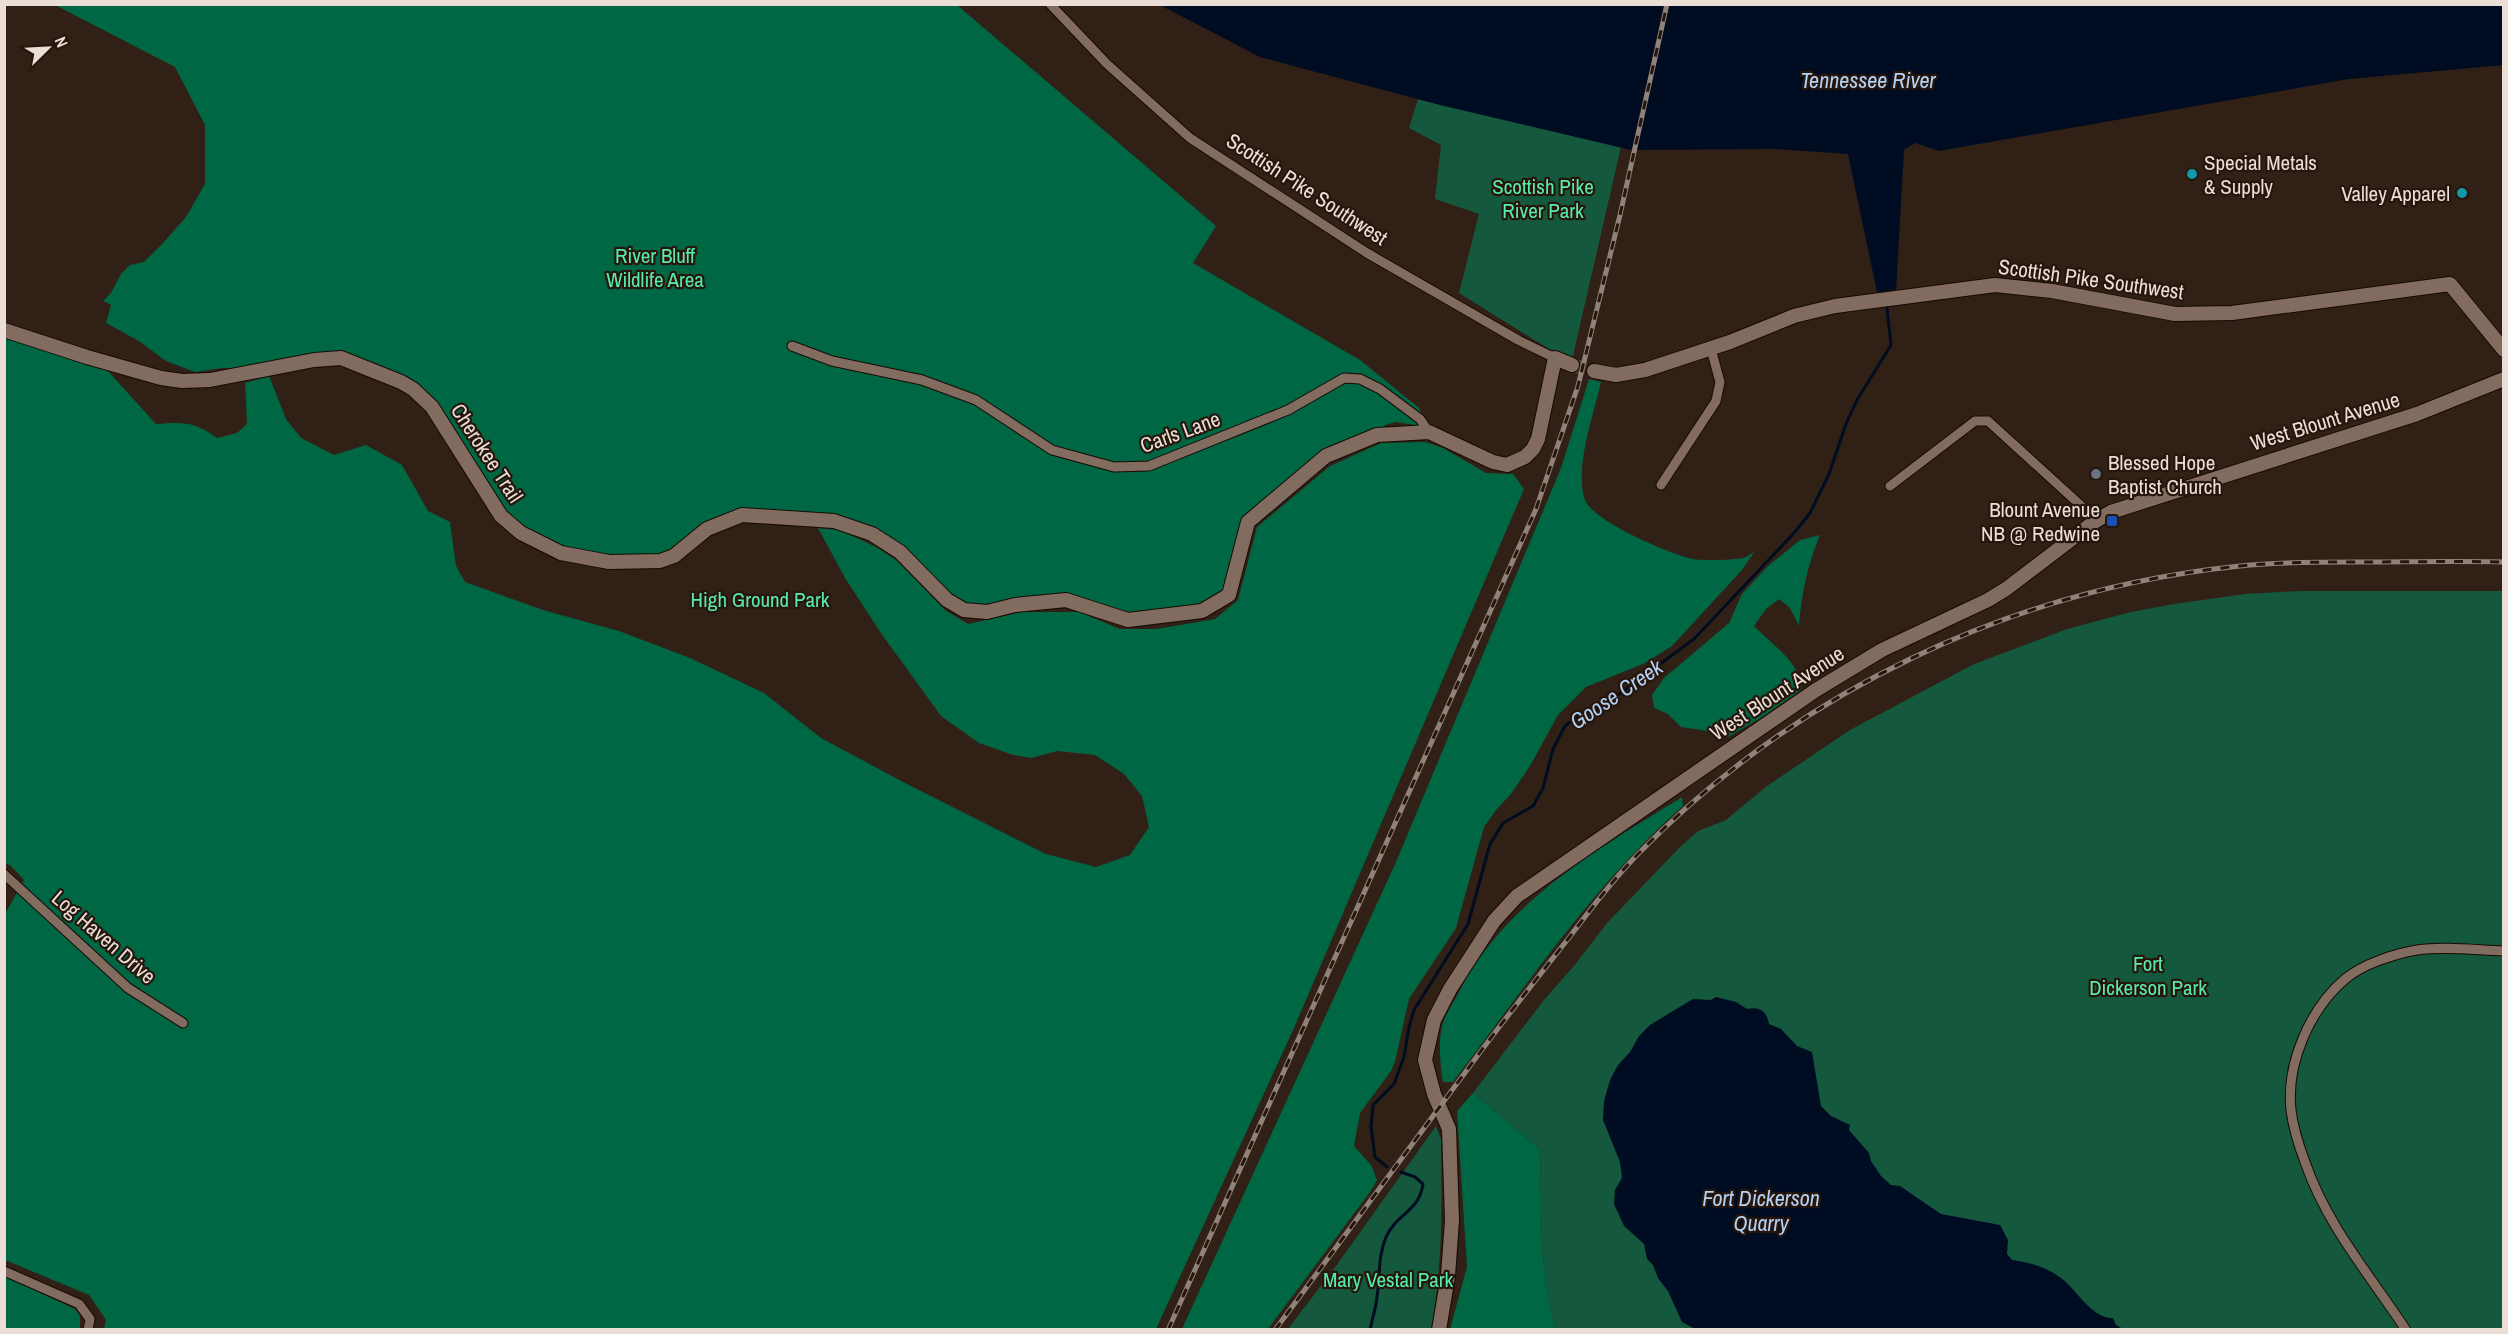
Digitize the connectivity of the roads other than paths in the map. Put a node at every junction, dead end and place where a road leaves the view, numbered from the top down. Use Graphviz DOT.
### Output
graph roads {
  1 [pos="1050,4"];
  2 [pos="4,330"];
  3 [pos="792,346"];
  4 [pos="1711,349"];
  5 [pos="2504,350"];
  6 [pos="1555,358"];
  7 [pos="1572,364"];
  8 [pos="1594,371"];
  9 [pos="2504,379"];
  10 [pos="1430,432"];
  11 [pos="1661,485"];
  12 [pos="1890,486"];
  13 [pos="2094,522"];
  14 [pos="4,874"];
  15 [pos="2504,951"];
  16 [pos="183,1023"];
  17 [pos="4,1271"];
  18 [pos="88,1329"];
  19 [pos="1439,1329"];
  20 [pos="2406,1329"];
  1 -- 6 [label="street, Scottish Pike Southwest"];
  2 -- 10 [label="street, Cherokee Trail"];
  3 -- 10 [label="street, Carls Lane"];
  4 -- 5 [label="street, Scottish Pike Southwest"];
  4 -- 8 [label="street, Scottish Pike Southwest"];
  4 -- 11 [label="street"];
  6 -- 7 [label="street, Scottish Pike Southwest"];
  6 -- 10 [label="street, Cherokee Trail"];
  9 -- 13 [label="street, West Blount Avenue"];
  12 -- 13 [label="street"];
  13 -- 19 [label="street, West Blount Avenue"];
  14 -- 16 [label="street, Log Haven Drive"];
  15 -- 20 [label="street"];
  17 -- 18 [label="street"];
}
